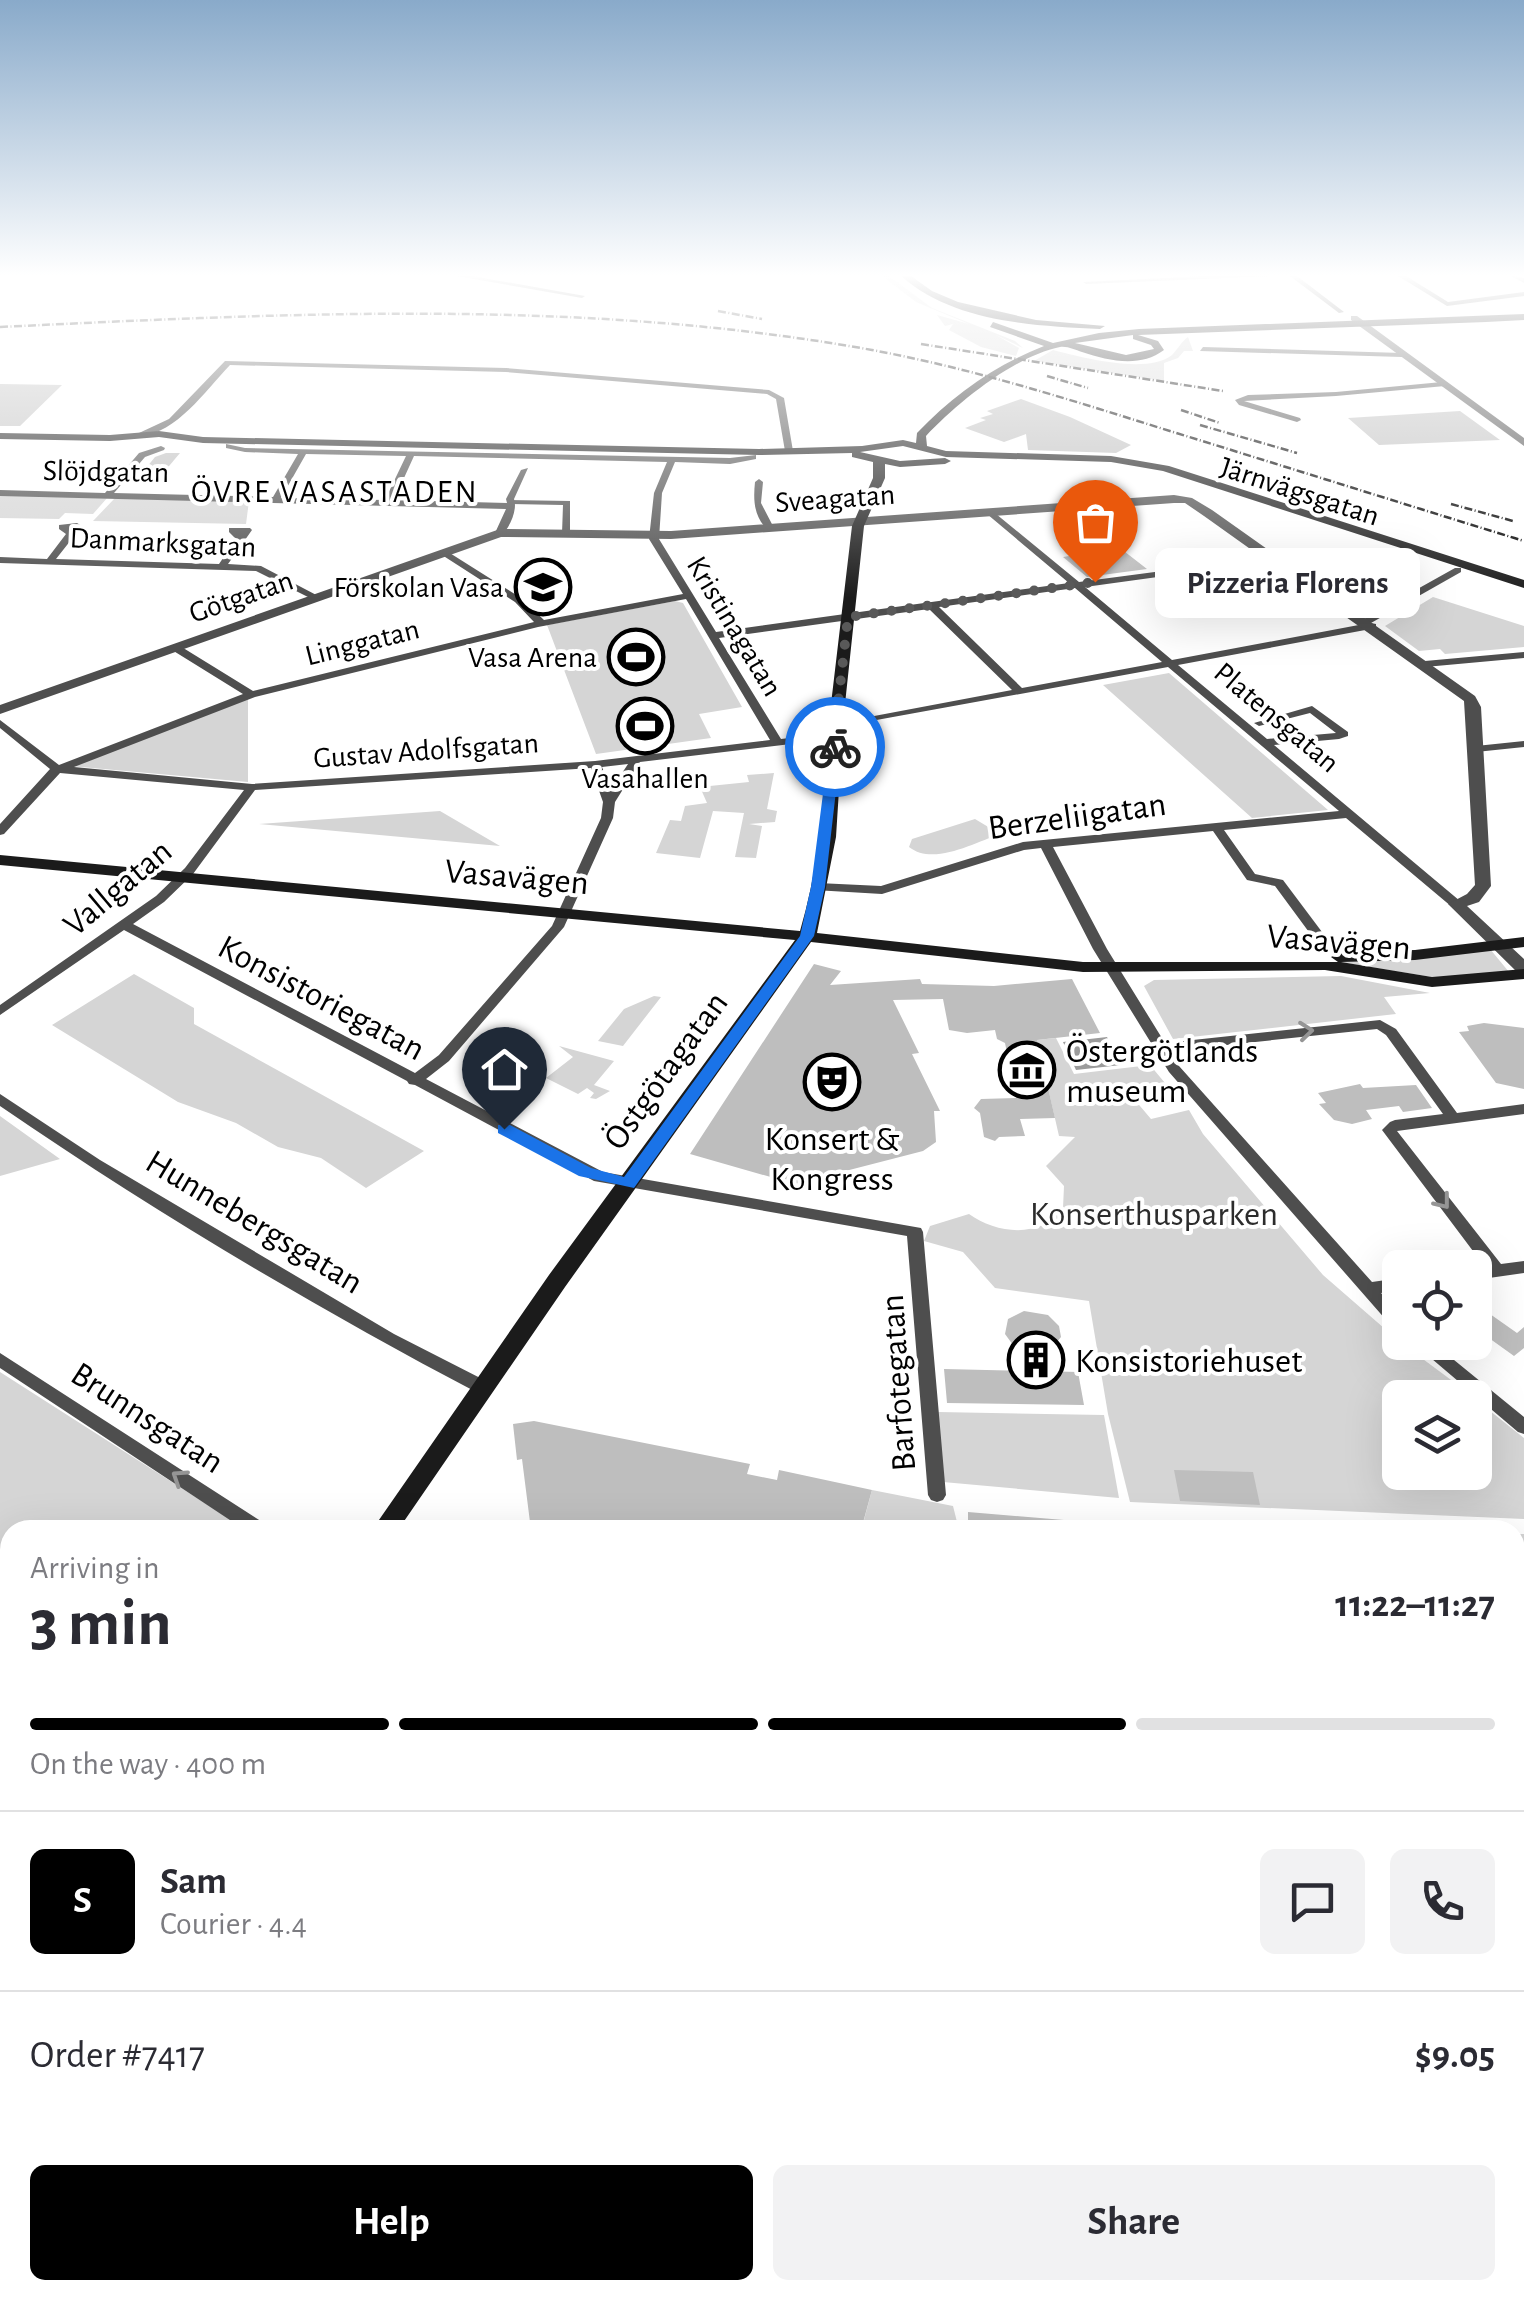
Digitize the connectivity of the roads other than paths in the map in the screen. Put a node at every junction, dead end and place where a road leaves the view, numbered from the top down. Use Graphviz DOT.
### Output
graph roads {
  1 [pos="205,383"];
  2 [pos="656,383"];
  3 [pos="986,383"];
  4 [pos="1442,384"];
  5 [pos="952,406"];
  6 [pos="1297,420"];
  7 [pos="172,421"];
  8 [pos="930,426"];
  9 [pos="902,432"];
  10 [pos="0,439"];
  11 [pos="169,442"];
  12 [pos="1524,442"];
  13 [pos="137,444"];
  14 [pos="230,446"];
  15 [pos="924,448"];
  16 [pos="840,450"];
  17 [pos="880,451"];
  18 [pos="304,452"];
  19 [pos="789,452"];
  20 [pos="411,454"];
  21 [pos="977,455"];
  22 [pos="752,457"];
  23 [pos="672,460"];
  24 [pos="530,463"];
  25 [pos="913,463"];
  26 [pos="879,478"];
  27 [pos="759,482"];
  28 [pos="0,494"];
  29 [pos="107,496"];
  30 [pos="275,500"];
  31 [pos="388,503"];
  32 [pos="511,504"];
  33 [pos="990,512"];
  34 [pos="860,519"];
  35 [pos="769,528"];
  36 [pos="500,533"];
  37 [pos="71,534"];
  38 [pos="566,534"];
  39 [pos="653,536"];
  40 [pos="241,538"];
  41 [pos="445,553"];
  42 [pos="1273,558"];
  43 [pos="0,560"];
  44 [pos="50,562"];
  45 [pos="222,566"];
  46 [pos="1458,570"];
  47 [pos="1077,584"];
  48 [pos="1524,588"];
  49 [pos="689,596"];
  50 [pos="317,598"];
  51 [pos="930,606"];
  52 [pos="848,617"];
  53 [pos="540,623"];
  54 [pos="1369,624"];
  55 [pos="712,636"];
  56 [pos="176,648"];
  57 [pos="1524,655"];
  58 [pos="1172,664"];
  59 [pos="1425,664"];
  60 [pos="1020,692"];
  61 [pos="251,696"];
  62 [pos="838,704"];
  63 [pos="0,710"];
  64 [pos="0,723"];
  65 [pos="1259,723"];
  66 [pos="856,728"];
  67 [pos="831,732"];
  68 [pos="776,740"];
  69 [pos="1265,743"];
  70 [pos="1524,744"];
  71 [pos="1476,749"];
  72 [pos="636,758"];
  73 [pos="595,764"];
  74 [pos="57,769"];
  75 [pos="835,773"];
  76 [pos="252,786"];
  77 [pos="609,802"];
  78 [pos="1349,814"];
  79 [pos="1216,827"];
  80 [pos="0,832"];
  81 [pos="1045,843"];
  82 [pos="0,860"];
  83 [pos="183,878"];
  84 [pos="818,887"];
  85 [pos="1456,904"];
  86 [pos="565,913"];
  87 [pos="127,926"];
  88 [pos="807,936"];
  89 [pos="1322,940"];
  90 [pos="1524,942"];
  91 [pos="1503,945"];
  92 [pos="1110,963"];
  93 [pos="1524,972"];
  94 [pos="0,1012"];
  95 [pos="1160,1048"];
  96 [pos="414,1081"];
  97 [pos="0,1099"];
  98 [pos="1524,1109"];
  99 [pos="1453,1118"];
  100 [pos="628,1184"];
  101 [pos="921,1267"];
  102 [pos="1524,1267"];
  103 [pos="1497,1271"];
  104 [pos="1492,1272"];
  105 [pos="1382,1287"];
  106 [pos="1366,1289"];
  107 [pos="1382,1305"];
  108 [pos="0,1359"];
  109 [pos="1442,1360"];
  110 [pos="484,1388"];
  111 [pos="1524,1427"];
  112 [pos="937,1495"];
  113 [pos="245,1520"];
  114 [pos="391,1520"];
  1 -- 7 [label="street"];
  2 -- 19 [label="street"];
  3 -- 5 [label="main road"];
  4 -- 6 [label="street"];
  4 -- 12 [label="street"];
  5 -- 8 [label="main road"];
  5 -- 17 [label="main road"];
  7 -- 11 [label="street"];
  7 -- 13 [label="street"];
  8 -- 15 [label="main road"];
  8 -- 21 [label="main road"];
  9 -- 16 [label="main road"];
  10 -- 13 [label="main road"];
  11 -- 13 [label="main road"];
  11 -- 14 [label="main road"];
  11 -- 19 [label="main road"];
  13 -- 29 [label="street"];
  14 -- 18 [label="street"];
  14 -- 22 [label="main road"];
  15 -- 17 [label="main road"];
  15 -- 21 [label="main road"];
  15 -- 25 [label="main road"];
  16 -- 17 [label="main road"];
  16 -- 19 [label="main road"];
  17 -- 22 [label="main road"];
  17 -- 25 [label="main road, Järnvägsgatan"];
  17 -- 26 [label="main road, Östgötagatan"];
  18 -- 20 [label="street"];
  18 -- 30 [label="street"];
  20 -- 24 [label="street"];
  20 -- 31 [label="street"];
  21 -- 48 [label="main road, Järnvägsgatan"];
  22 -- 23 [label="street"];
  23 -- 24 [label="street"];
  23 -- 39 [label="street"];
  24 -- 32 [label="street"];
  25 -- 26 [label="main road"];
  25 -- 46 [label="main road, Järnvägsgatan"];
  26 -- 34 [label="main road, Östgötagatan"];
  27 -- 35 [label="street"];
  28 -- 29 [label="street, Slöjdgatan"];
  29 -- 30 [label="street, Slöjdgatan"];
  30 -- 31 [label="street, Slöjdgatan"];
  31 -- 32 [label="street, Slöjdgatan"];
  32 -- 36 [label="street"];
  32 -- 38 [label="street"];
  33 -- 34 [label="street, Sveagatan"];
  33 -- 42 [label="street, Sveagatan"];
  33 -- 47 [label="street, Platensgatan"];
  34 -- 35 [label="street, Sveagatan"];
  34 -- 52 [label="main road, Östgötagatan"];
  35 -- 39 [label="street, Sveagatan"];
  36 -- 38 [label="street, Sveagatan"];
  36 -- 41 [label="street, Götgatan"];
  37 -- 44 [label="street"];
  38 -- 39 [label="street, Sveagatan"];
  39 -- 49 [label="street, Kristinagatan"];
  40 -- 45 [label="street"];
  41 -- 50 [label="street, Götgatan"];
  41 -- 53 [label="street"];
  42 -- 47 [label="street"];
  42 -- 54 [label="street"];
  43 -- 44 [label="street, Danmarksgatan"];
  44 -- 45 [label="street, Danmarksgatan"];
  45 -- 50 [label="street, Danmarksgatan"];
  46 -- 48 [label="main road, Järnvägsgatan"];
  46 -- 54 [label="street"];
  47 -- 51 [label="street"];
  47 -- 58 [label="street, Platensgatan"];
  49 -- 53 [label="street, Linggatan"];
  49 -- 55 [label="street, Kristinagatan"];
  50 -- 56 [label="street, Götgatan"];
  51 -- 52 [label="street"];
  51 -- 60 [label="street"];
  52 -- 55 [label="street"];
  52 -- 62 [label="main road, Östgötagatan"];
  53 -- 61 [label="street, Linggatan"];
  54 -- 58 [label="street"];
  54 -- 59 [label="street"];
  55 -- 68 [label="street, Kristinagatan"];
  56 -- 61 [label="street"];
  56 -- 63 [label="street, Götgatan"];
  57 -- 59 [label="street"];
  58 -- 60 [label="street"];
  58 -- 69 [label="street, Platensgatan"];
  59 -- 71 [label="street"];
  60 -- 66 [label="street"];
  61 -- 74 [label="street, Linggatan"];
  62 -- 66 [label="main road"];
  62 -- 67 [label="main road, Östgötagatan"];
  64 -- 74 [label="street"];
  65 -- 69 [label="street"];
  66 -- 67 [label="main road"];
  66 -- 75 [label="main road, Östgötagatan"];
  67 -- 68 [label="street, Gustav Adolfsgatan"];
  67 -- 75 [label="main road, Östgötagatan"];
  68 -- 72 [label="street, Gustav Adolfsgatan"];
  69 -- 78 [label="street, Platensgatan"];
  70 -- 71 [label="street"];
  71 -- 85 [label="street"];
  72 -- 73 [label="street, Gustav Adolfsgatan"];
  72 -- 77 [label="street"];
  73 -- 76 [label="street, Gustav Adolfsgatan"];
  73 -- 77 [label="street"];
  74 -- 76 [label="street, Gustav Adolfsgatan"];
  74 -- 80 [label="street"];
  75 -- 84 [label="main road, Östgötagatan"];
  76 -- 83 [label="street, Vallgatan"];
  77 -- 86 [label="street"];
  78 -- 79 [label="street, Berzeliigatan"];
  78 -- 85 [label="street, Platensgatan"];
  79 -- 81 [label="street, Berzeliigatan"];
  79 -- 89 [label="street"];
  81 -- 84 [label="street, Berzeliigatan"];
  81 -- 92 [label="street"];
  82 -- 83 [label="main road, Vasavägen"];
  83 -- 86 [label="main road, Vasavägen"];
  83 -- 87 [label="street, Vallgatan"];
  84 -- 88 [label="main road, Östgötagatan"];
  85 -- 91 [label="street, Platensgatan"];
  86 -- 88 [label="main road, Vasavägen"];
  86 -- 96 [label="street"];
  87 -- 94 [label="street, Vallgatan"];
  87 -- 96 [label="street, Konsistoriegatan"];
  88 -- 92 [label="main road, Vasavägen"];
  88 -- 100 [label="main road, Östgötagatan"];
  90 -- 91 [label="main road, Vasavägen"];
  91 -- 92 [label="main road, Vasavägen"];
  91 -- 93 [label="street, Platensgatan"];
  92 -- 93 [label="main road, Vasavägen"];
  92 -- 95 [label="street"];
  95 -- 99 [label="street, one-way"];
  95 -- 106 [label="street"];
  96 -- 100 [label="street, Konsistoriegatan"];
  97 -- 110 [label="street, Hunnebergsgatan"];
  98 -- 99 [label="street"];
  99 -- 103 [label="street, one-way"];
  100 -- 101 [label="street, Konsistoriegatan"];
  100 -- 110 [label="main road, Östgötagatan"];
  101 -- 112 [label="street, Barfotegatan"];
  102 -- 103 [label="street"];
  103 -- 104 [label="street"];
  105 -- 106 [label="street"];
  106 -- 107 [label="street"];
  113 -- 108 [label="street, Brunnsgatan, one-way"];
  109 -- 111 [label="street"];
  110 -- 114 [label="main road, Östgötagatan"];
}
